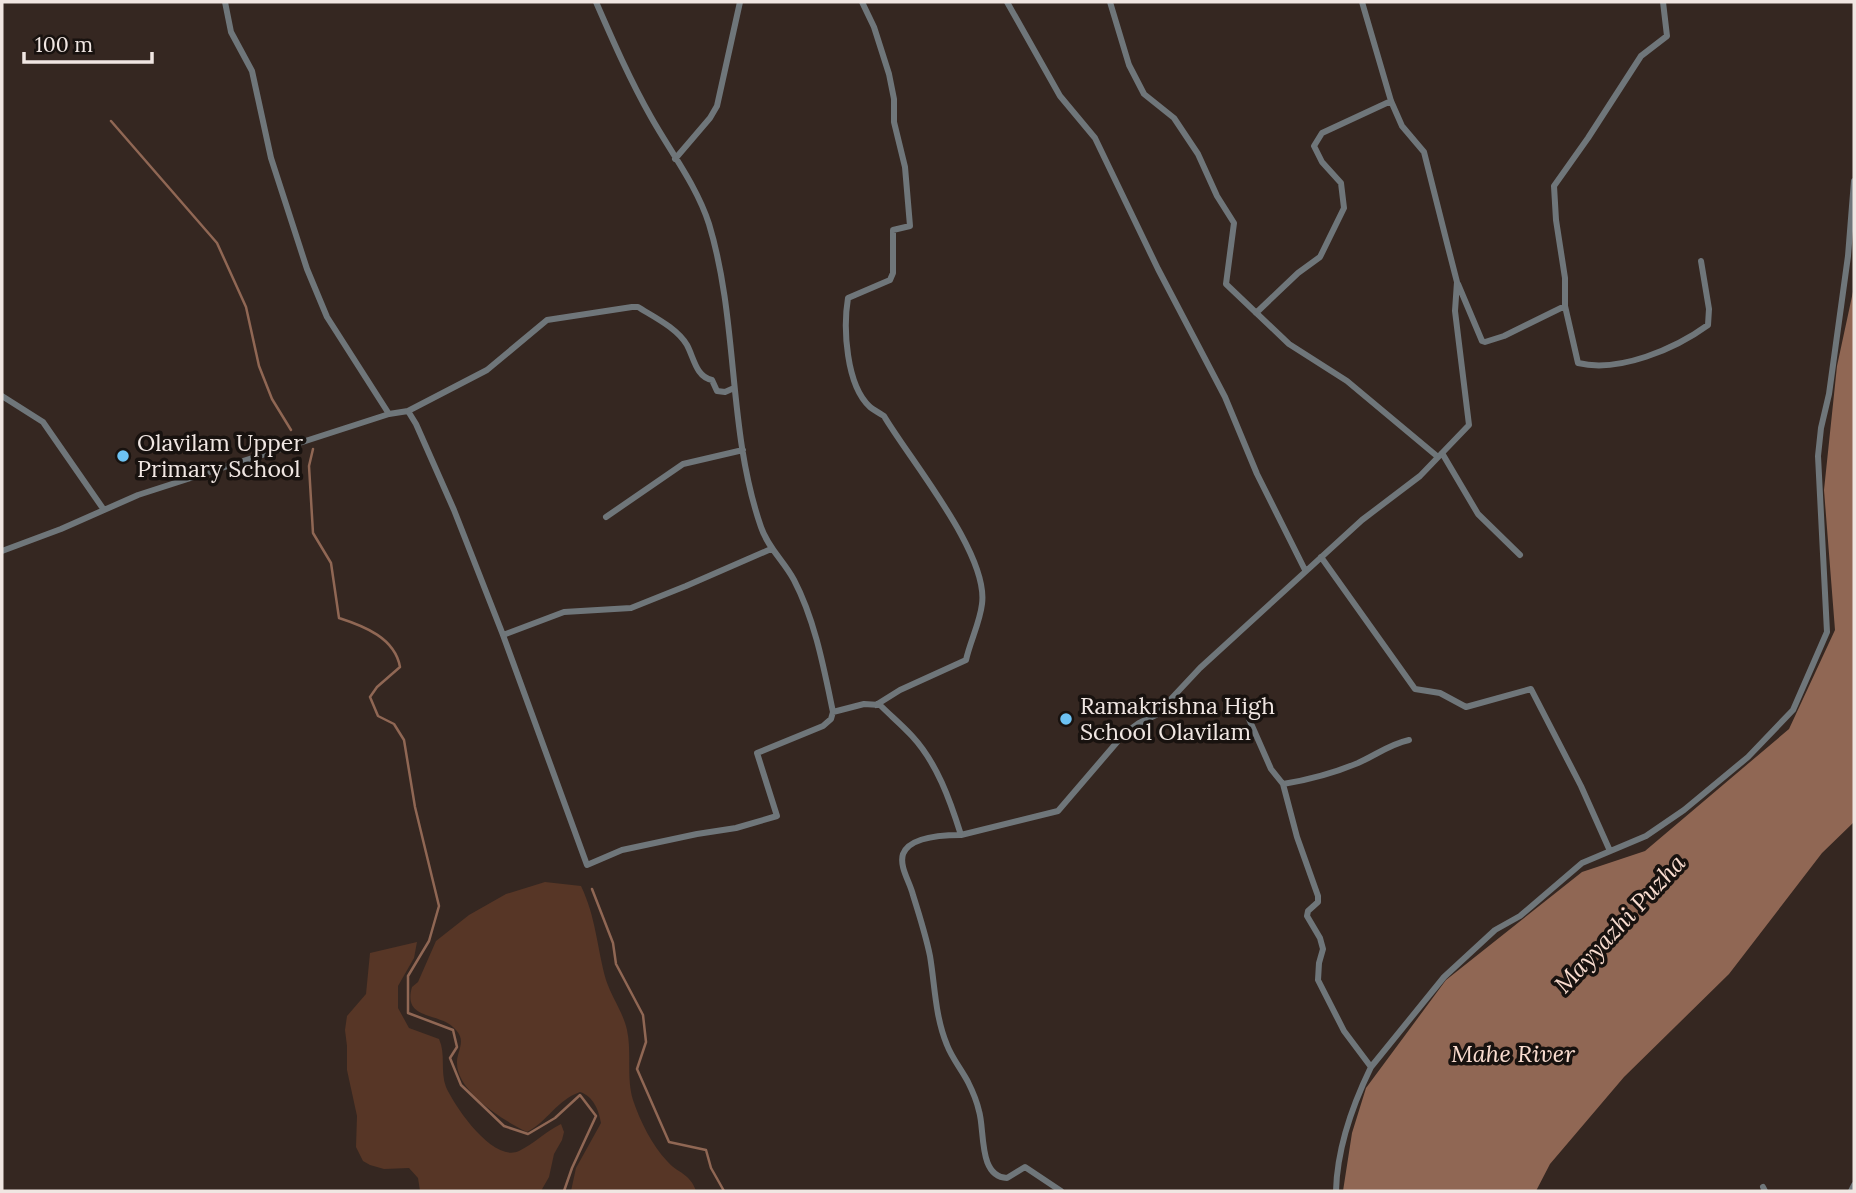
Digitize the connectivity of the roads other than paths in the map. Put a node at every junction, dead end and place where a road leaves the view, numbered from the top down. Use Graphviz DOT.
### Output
graph roads {
  1 [pos="225,2"];
  2 [pos="596,2"];
  3 [pos="740,2"];
  4 [pos="862,2"];
  5 [pos="1007,2"];
  6 [pos="1110,2"];
  7 [pos="1362,2"];
  8 [pos="1663,2"];
  9 [pos="1391,101"];
  10 [pos="675,159"];
  11 [pos="1854,181"];
  12 [pos="1701,261"];
  13 [pos="1457,282"];
  14 [pos="1565,306"];
  15 [pos="1256,313"];
  16 [pos="734,388"];
  17 [pos="2,396"];
  18 [pos="408,411"];
  19 [pos="389,414"];
  20 [pos="743,450"];
  21 [pos="1440,455"];
  22 [pos="103,510"];
  23 [pos="606,517"];
  24 [pos="771,549"];
  25 [pos="2,551"];
  26 [pos="1520,555"];
  27 [pos="1321,557"];
  28 [pos="1305,570"];
  29 [pos="503,635"];
  30 [pos="876,705"];
  31 [pos="833,712"];
  32 [pos="1249,719"];
  33 [pos="1409,740"];
  34 [pos="1283,784"];
  35 [pos="961,835"];
  36 [pos="1610,851"];
  37 [pos="1371,1067"];
  38 [pos="1854,1185"];
  39 [pos="1061,1191"];
  40 [pos="1336,1191"];
  41 [pos="1851,1191"];
  1 -- 19 [label="street"];
  2 -- 10 [label="street"];
  3 -- 10 [label="street"];
  4 -- 30 [label="street"];
  5 -- 28 [label="street"];
  6 -- 15 [label="street"];
  7 -- 9 [label="street"];
  8 -- 14 [label="street"];
  9 -- 13 [label="street"];
  9 -- 15 [label="street"];
  10 -- 16 [label="street"];
  11 -- 36 [label="street"];
  12 -- 14 [label="street"];
  13 -- 14 [label="street"];
  13 -- 21 [label="street"];
  15 -- 21 [label="street"];
  16 -- 18 [label="street"];
  16 -- 20 [label="street"];
  17 -- 22 [label="street"];
  18 -- 19 [label="street"];
  18 -- 29 [label="street"];
  19 -- 22 [label="street"];
  20 -- 23 [label="street"];
  20 -- 24 [label="street"];
  21 -- 26 [label="street"];
  21 -- 27 [label="street"];
  22 -- 25 [label="street"];
  24 -- 29 [label="street"];
  24 -- 31 [label="street"];
  27 -- 28 [label="street"];
  27 -- 36 [label="street"];
  28 -- 35 [label="street"];
  29 -- 31 [label="street"];
  30 -- 31 [label="street"];
  30 -- 35 [label="street"];
  32 -- 34 [label="street"];
  33 -- 34 [label="street"];
  34 -- 37 [label="street"];
  35 -- 39 [label="street"];
  36 -- 37 [label="street"];
  37 -- 40 [label="street"];
  38 -- 41 [label="street"];
}
